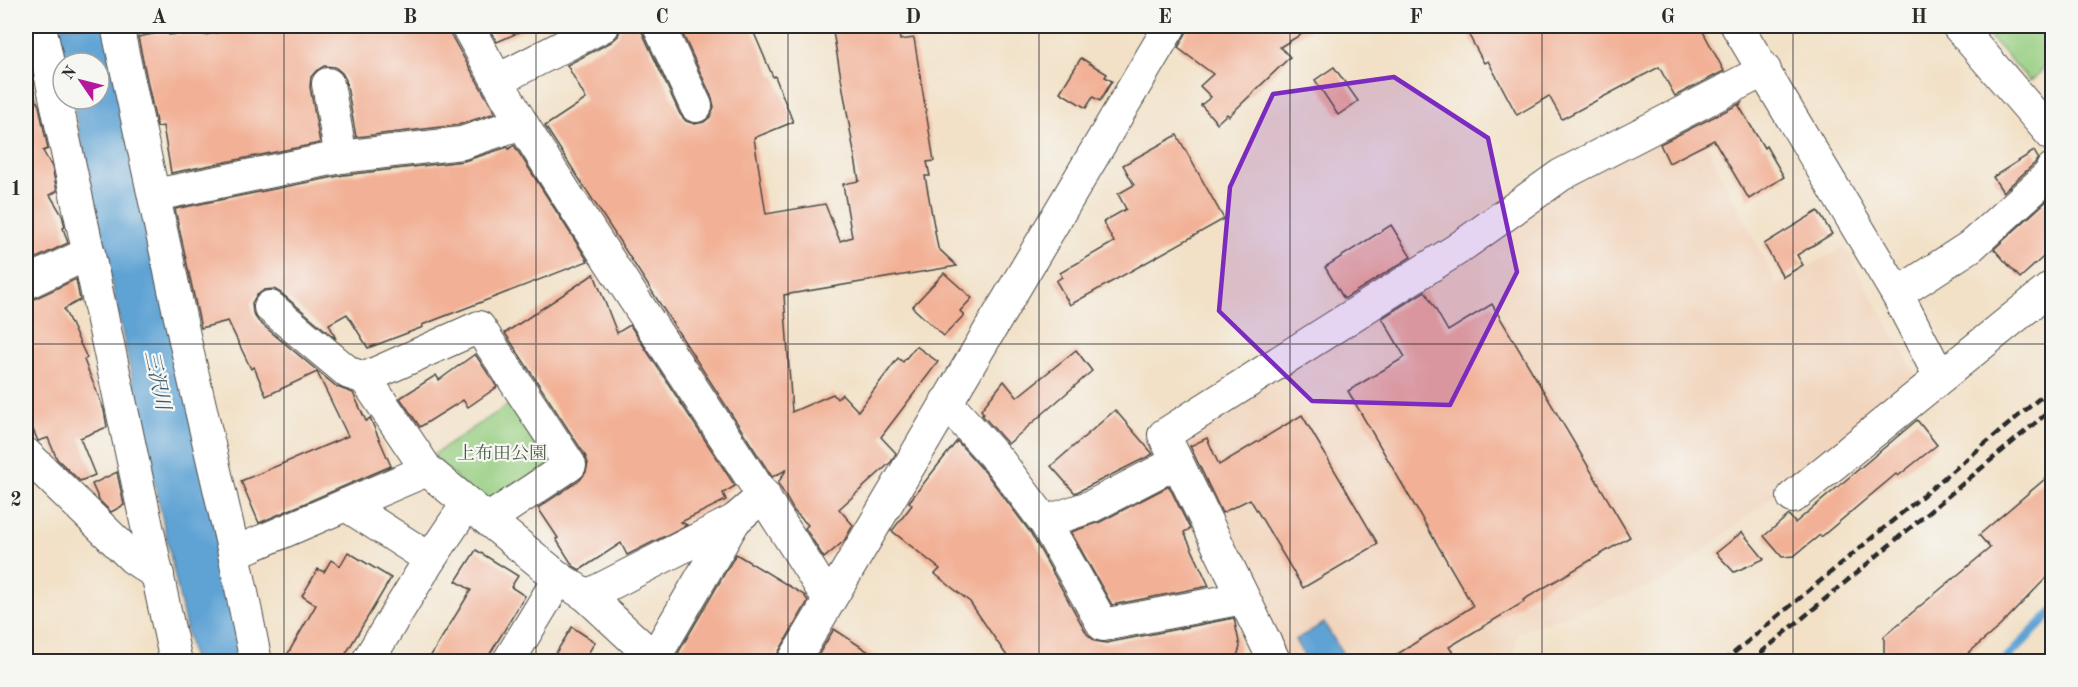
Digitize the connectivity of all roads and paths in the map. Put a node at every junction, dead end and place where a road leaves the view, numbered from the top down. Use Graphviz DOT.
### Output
graph roads {
  1 [pos="40,26"];
  2 [pos="117,26"];
  3 [pos="467,26"];
  4 [pos="603,26"];
  5 [pos="659,26"];
  6 [pos="1170,26"];
  7 [pos="1737,26"];
  8 [pos="1958,26"];
  9 [pos="1765,70"];
  10 [pos="498,80"];
  11 [pos="328,84"];
  12 [pos="696,106"];
  13 [pos="522,123"];
  14 [pos="2052,135"];
  15 [pos="341,157"];
  16 [pos="2052,169"];
  17 [pos="154,195"];
  18 [pos="89,253"];
  19 [pos="27,279"];
  20 [pos="2052,287"];
  21 [pos="1897,294"];
  22 [pos="270,307"];
  23 [pos="1940,377"];
  24 [pos="366,378"];
  25 [pos="946,402"];
  26 [pos="26,454"];
  27 [pos="1177,462"];
  28 [pos="427,470"];
  29 [pos="764,495"];
  30 [pos="1793,497"];
  31 [pos="346,505"];
  32 [pos="478,511"];
  33 [pos="735,520"];
  34 [pos="1045,522"];
  35 [pos="234,553"];
  36 [pos="430,559"];
  37 [pos="158,575"];
  38 [pos="559,578"];
  39 [pos="587,597"];
  40 [pos="1244,598"];
  41 [pos="830,600"];
  42 [pos="655,660"];
  43 [pos="1270,660"];
  44 [pos="176,662"];
  45 [pos="256,662"];
  46 [pos="367,662"];
  47 [pos="508,662"];
  48 [pos="793,662"];
  1 -- 18 [label="street"];
  2 -- 17 [label="street"];
  3 -- 10 [label="street"];
  4 -- 10 [label="street"];
  5 -- 12 [label="street"];
  6 -- 25 [label="street"];
  7 -- 9 [label="street"];
  8 -- 14 [label="street"];
  9 -- 21 [label="street"];
  9 -- 27 [label="street"];
  10 -- 13 [label="street"];
  11 -- 15 [label="street"];
  13 -- 15 [label="street"];
  13 -- 29 [label="street"];
  15 -- 17 [label="street"];
  16 -- 21 [label="street"];
  17 -- 35 [label="street"];
  18 -- 19 [label="street"];
  18 -- 37 [label="street"];
  20 -- 23 [label="street"];
  21 -- 23 [label="street"];
  22 -- 24 [label="street"];
  23 -- 30 [label="street"];
  24 -- 28 [label="street"];
  24 -- 32 [label="street"];
  25 -- 34 [label="street"];
  25 -- 41 [label="street"];
  26 -- 37 [label="street"];
  27 -- 34 [label="street"];
  27 -- 40 [label="street"];
  28 -- 31 [label="street"];
  28 -- 32 [label="street"];
  29 -- 33 [label="street"];
  29 -- 41 [label="street"];
  31 -- 35 [label="street"];
  31 -- 36 [label="street"];
  32 -- 36 [label="street"];
  32 -- 38 [label="street"];
  33 -- 39 [label="street"];
  33 -- 42 [label="street"];
  34 -- 40 [label="street"];
  35 -- 45 [label="street"];
  36 -- 46 [label="street"];
  37 -- 44 [label="street"];
  38 -- 39 [label="street"];
  38 -- 47 [label="street"];
  39 -- 42 [label="street"];
  40 -- 43 [label="street"];
  41 -- 48 [label="street"];
}
